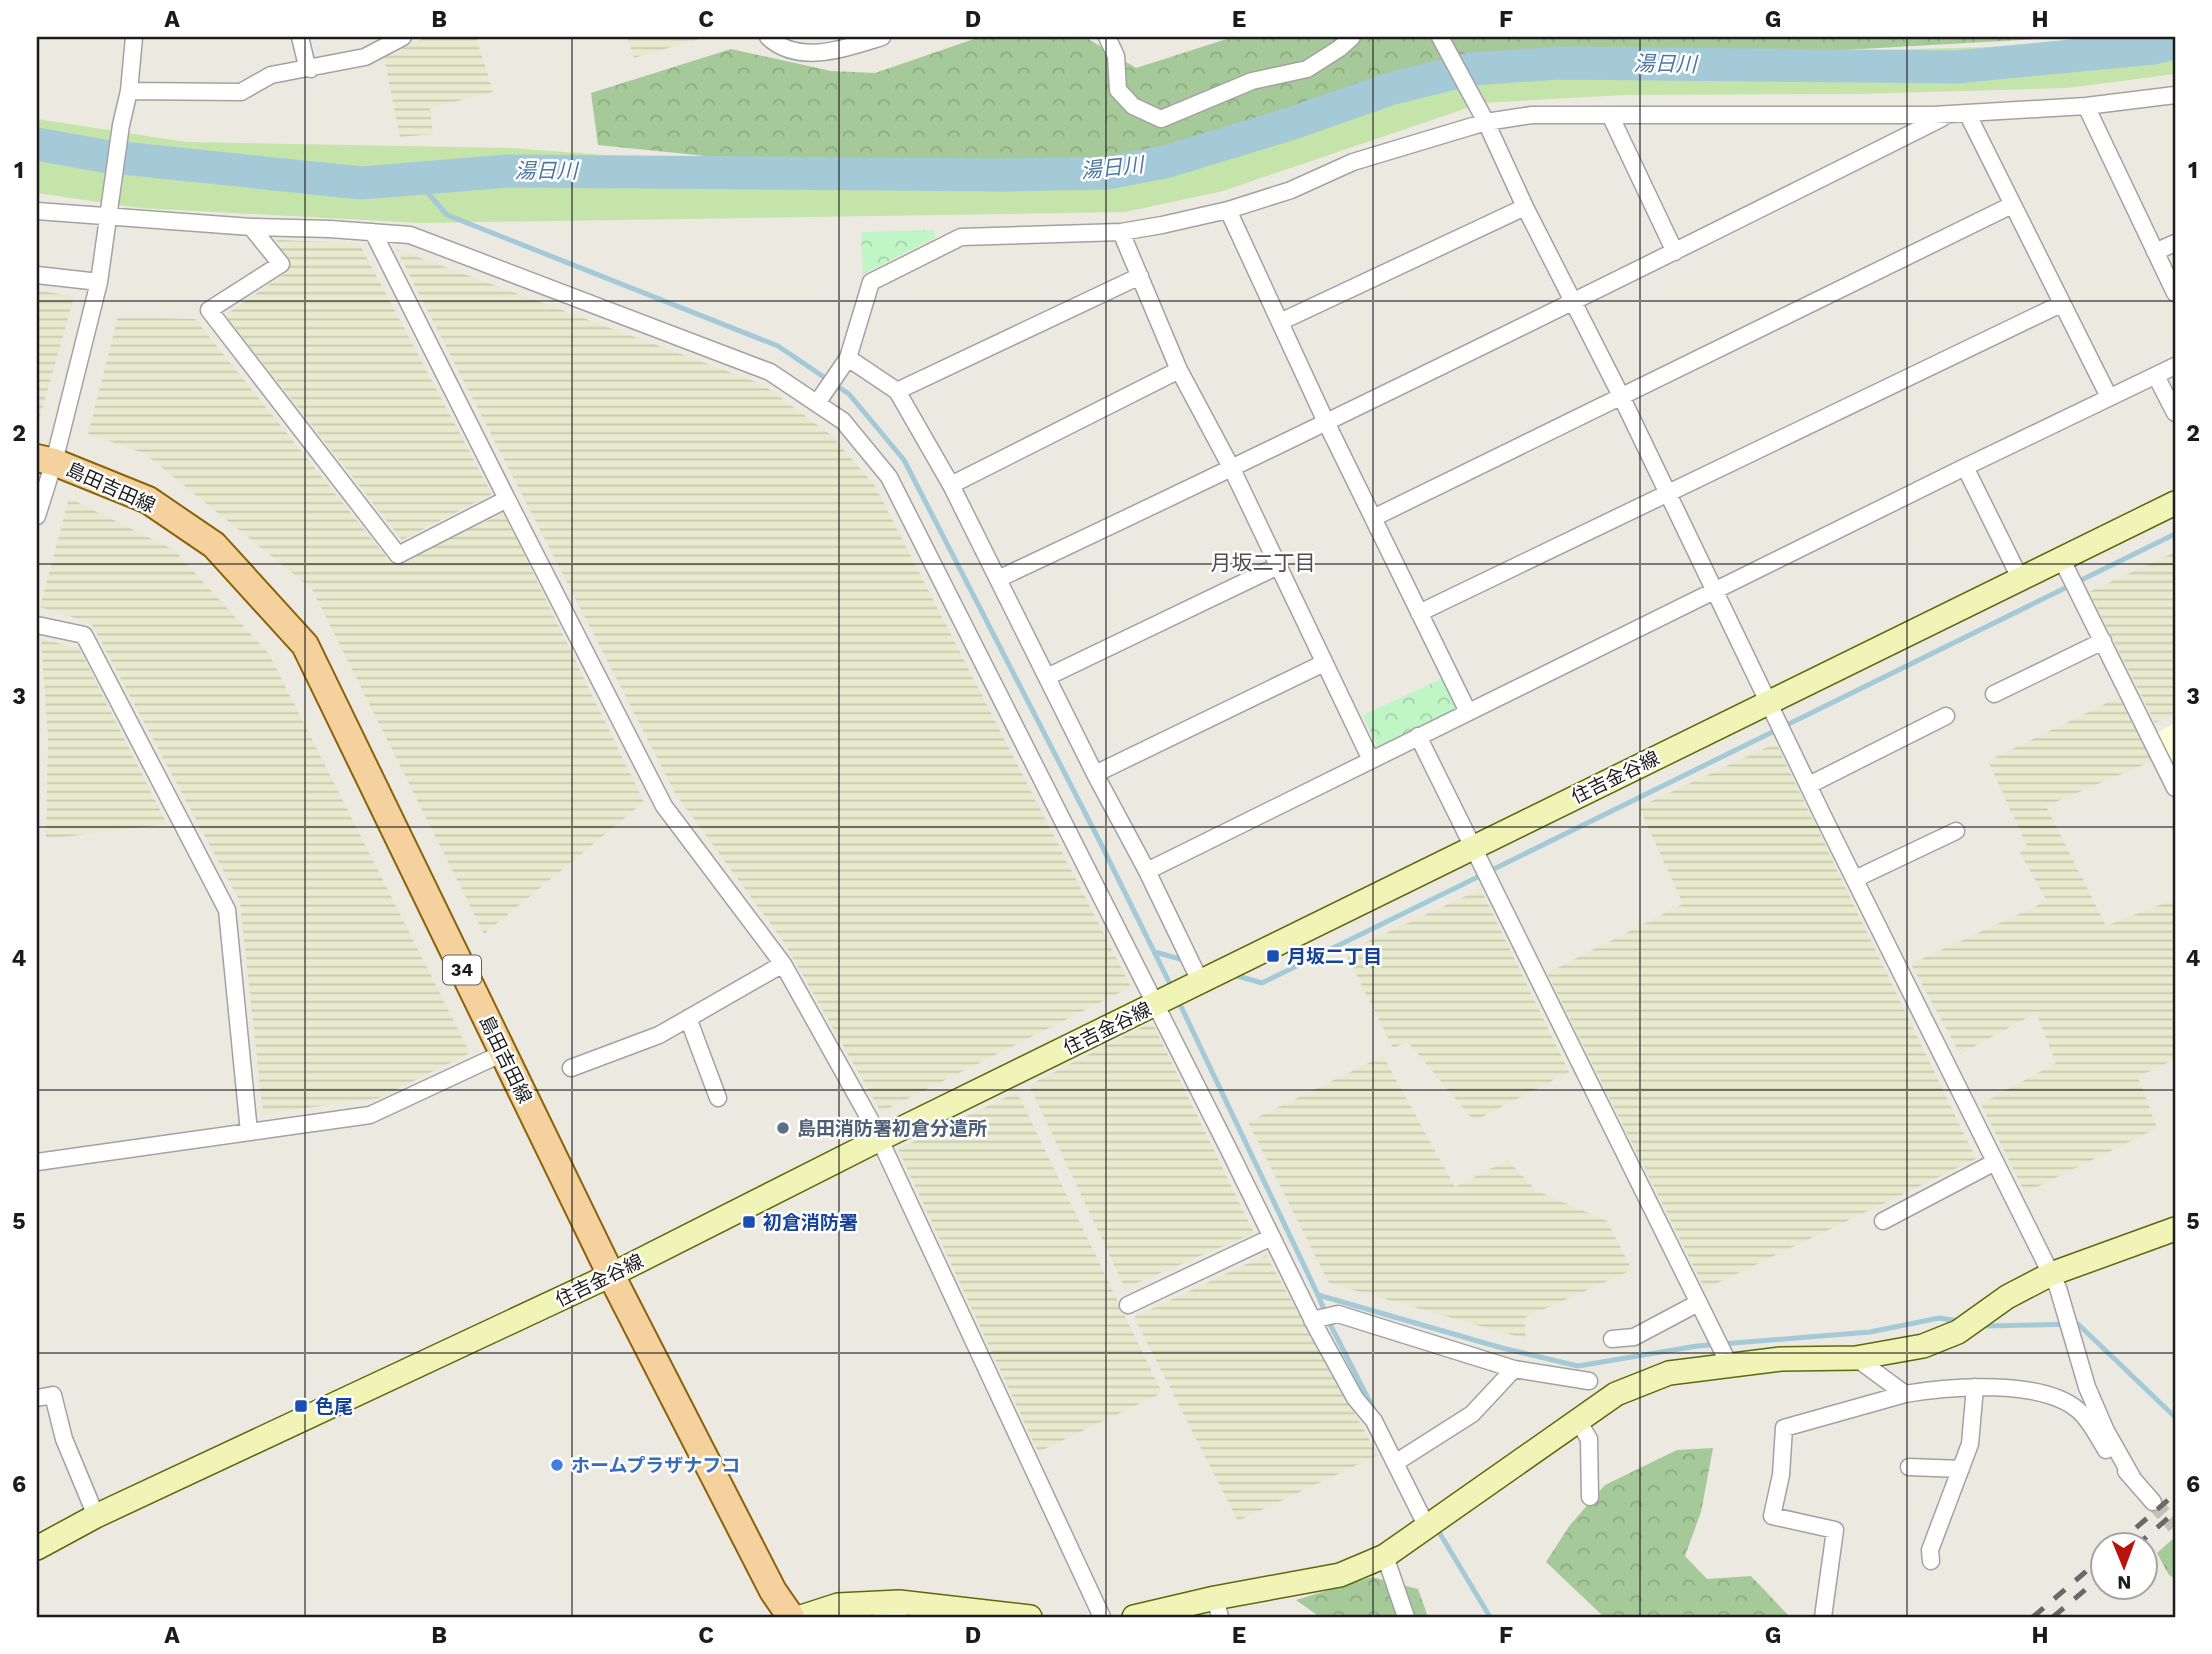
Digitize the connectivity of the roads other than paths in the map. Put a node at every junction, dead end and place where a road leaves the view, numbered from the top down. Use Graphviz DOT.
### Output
graph roads {
  1 [pos="134,37"];
  2 [pos="300,37"];
  3 [pos="403,37"];
  4 [pos="768,37"];
  5 [pos="882,37"];
  6 [pos="1107,37"];
  7 [pos="1352,37"];
  8 [pos="1442,39"];
  9 [pos="312,69"];
  10 [pos="128,91"];
  11 [pos="2175,95"];
  12 [pos="2086,106"];
  13 [pos="1968,113"];
  14 [pos="1950,114"];
  15 [pos="1610,115"];
  16 [pos="1486,122"];
  17 [pos="2012,205"];
  18 [pos="1525,207"];
  19 [pos="1228,210"];
  20 [pos="37,211"];
  21 [pos="109,212"];
  22 [pos="251,227"];
  23 [pos="373,232"];
  24 [pos="1121,232"];
  25 [pos="2175,243"];
  26 [pos="1675,252"];
  27 [pos="2155,253"];
  28 [pos="37,275"];
  29 [pos="1140,276"];
  30 [pos="99,282"];
  31 [pos="2175,293"];
  32 [pos="1572,303"];
  33 [pos="2060,304"];
  34 [pos="1280,322"];
  35 [pos="848,358"];
  36 [pos="2175,366"];
  37 [pos="1179,370"];
  38 [pos="2156,376"];
  39 [pos="897,391"];
  40 [pos="1621,396"];
  41 [pos="2109,397"];
  42 [pos="817,403"];
  43 [pos="2175,412"];
  44 [pos="1326,422"];
  45 [pos="45,460"];
  46 [pos="1965,467"];
  47 [pos="1232,469"];
  48 [pos="951,485"];
  49 [pos="1668,495"];
  50 [pos="507,499"];
  51 [pos="2175,503"];
  52 [pos="37,516"];
  53 [pos="1373,518"];
  54 [pos="1278,566"];
  55 [pos="2066,566"];
  56 [pos="2020,578"];
  57 [pos="998,579"];
  58 [pos="1715,592"];
  59 [pos="1419,613"];
  60 [pos="37,625"];
  61 [pos="2103,641"];
  62 [pos="1324,663"];
  63 [pos="1047,677"];
  64 [pos="1994,694"];
  65 [pos="1772,710"];
  66 [pos="1468,712"];
  67 [pos="1946,716"];
  68 [pos="1418,736"];
  69 [pos="1371,760"];
  70 [pos="1095,774"];
  71 [pos="1809,785"];
  72 [pos="2175,788"];
  73 [pos="1956,831"];
  74 [pos="1476,854"];
  75 [pos="1147,871"];
  76 [pos="1855,879"];
  77 [pos="783,964"];
  78 [pos="1194,976"];
  79 [pos="1158,1003"];
  80 [pos="688,1018"];
  81 [pos="503,1053"];
  82 [pos="571,1068"];
  83 [pos="718,1098"];
  84 [pos="249,1132"];
  85 [pos="880,1139"];
  86 [pos="1995,1161"];
  87 [pos="37,1162"];
  88 [pos="1883,1221"];
  89 [pos="2175,1229"];
  90 [pos="1272,1237"];
  91 [pos="2051,1274"];
  92 [pos="611,1275"];
  93 [pos="1698,1303"];
  94 [pos="1128,1305"];
  95 [pos="1313,1320"];
  96 [pos="1612,1339"];
  97 [pos="1856,1358"];
  98 [pos="1727,1360"];
  99 [pos="1514,1369"];
  100 [pos="1589,1381"];
  101 [pos="1975,1387"];
  102 [pos="1905,1394"];
  103 [pos="37,1398"];
  104 [pos="1578,1421"];
  105 [pos="1395,1462"];
  106 [pos="1909,1467"];
  107 [pos="1961,1469"];
  108 [pos="2132,1477"];
  109 [pos="1590,1497"];
  110 [pos="2153,1502"];
  111 [pos="96,1516"];
  112 [pos="1433,1523"];
  113 [pos="37,1548"];
  114 [pos="1385,1556"];
  115 [pos="1931,1561"];
  116 [pos="898,1602"];
  117 [pos="1217,1607"];
  118 [pos="791,1617"];
  119 [pos="801,1617"];
  120 [pos="881,1617"];
  121 [pos="1030,1617"];
  122 [pos="1102,1617"];
  123 [pos="1134,1617"];
  124 [pos="1406,1617"];
  125 [pos="1823,1617"];
  1 -- 10 [label="street"];
  2 -- 9 [label="street"];
  3 -- 9 [label="street"];
  4 -- 5 [label="street"];
  6 -- 7 [label="street"];
  8 -- 16 [label="street"];
  9 -- 10 [label="street"];
  10 -- 21 [label="street"];
  11 -- 12 [label="street"];
  12 -- 13 [label="street"];
  12 -- 27 [label="street"];
  13 -- 14 [label="street"];
  13 -- 17 [label="street"];
  14 -- 15 [label="street"];
  14 -- 26 [label="street"];
  15 -- 16 [label="street"];
  15 -- 26 [label="street"];
  16 -- 18 [label="street"];
  16 -- 19 [label="street"];
  17 -- 33 [label="street"];
  17 -- 40 [label="street"];
  18 -- 32 [label="street"];
  18 -- 34 [label="street"];
  19 -- 24 [label="street"];
  19 -- 34 [label="street"];
  20 -- 21 [label="street"];
  21 -- 22 [label="street"];
  21 -- 30 [label="street"];
  22 -- 23 [label="street"];
  22 -- 50 [label="street"];
  23 -- 42 [label="street"];
  23 -- 50 [label="street"];
  24 -- 29 [label="street"];
  24 -- 35 [label="street"];
  25 -- 27 [label="street"];
  26 -- 32 [label="street"];
  27 -- 31 [label="street"];
  28 -- 30 [label="street"];
  29 -- 37 [label="street"];
  29 -- 39 [label="street"];
  30 -- 45 [label="street"];
  32 -- 40 [label="street"];
  32 -- 44 [label="street"];
  33 -- 41 [label="street"];
  33 -- 49 [label="street"];
  34 -- 44 [label="street"];
  35 -- 39 [label="street"];
  35 -- 42 [label="street"];
  36 -- 38 [label="street"];
  37 -- 47 [label="street"];
  37 -- 48 [label="street"];
  38 -- 41 [label="street"];
  38 -- 43 [label="street"];
  39 -- 48 [label="street"];
  40 -- 49 [label="street"];
  40 -- 53 [label="street"];
  41 -- 46 [label="street"];
  42 -- 79 [label="street"];
  44 -- 47 [label="street"];
  44 -- 53 [label="street"];
  45 -- 52 [label="street"];
  45 -- 81 [label="main road, 島田吉田線 / 34"];
  46 -- 56 [label="street"];
  46 -- 58 [label="street"];
  47 -- 54 [label="street"];
  47 -- 57 [label="street"];
  48 -- 57 [label="street"];
  49 -- 58 [label="street"];
  49 -- 59 [label="street"];
  50 -- 77 [label="street"];
  51 -- 55 [label="main road, 住吉金谷線"];
  53 -- 59 [label="street"];
  54 -- 62 [label="street"];
  54 -- 63 [label="street"];
  55 -- 56 [label="main road, 住吉金谷線"];
  55 -- 61 [label="street"];
  56 -- 65 [label="main road, 住吉金谷線"];
  57 -- 63 [label="street"];
  58 -- 65 [label="street"];
  58 -- 66 [label="street"];
  59 -- 66 [label="street"];
  60 -- 84 [label="street"];
  61 -- 64 [label="street"];
  61 -- 72 [label="street"];
  62 -- 69 [label="street"];
  62 -- 70 [label="street"];
  63 -- 70 [label="street"];
  65 -- 71 [label="street"];
  65 -- 74 [label="main road, 住吉金谷線"];
  66 -- 68 [label="street"];
  67 -- 71 [label="street"];
  68 -- 69 [label="street"];
  68 -- 74 [label="street"];
  69 -- 75 [label="street"];
  70 -- 75 [label="street"];
  71 -- 76 [label="street"];
  73 -- 76 [label="street"];
  74 -- 78 [label="main road, 住吉金谷線"];
  74 -- 93 [label="street"];
  75 -- 78 [label="street"];
  76 -- 86 [label="street"];
  77 -- 80 [label="street"];
  77 -- 85 [label="street"];
  78 -- 79 [label="main road, 住吉金谷線"];
  79 -- 85 [label="main road, 住吉金谷線"];
  79 -- 90 [label="street"];
  80 -- 82 [label="street"];
  80 -- 83 [label="street"];
  81 -- 84 [label="street"];
  81 -- 92 [label="main road, 島田吉田線 / 34"];
  84 -- 87 [label="street"];
  85 -- 92 [label="main road, 住吉金谷線"];
  85 -- 122 [label="street"];
  86 -- 88 [label="street"];
  86 -- 91 [label="street"];
  89 -- 91 [label="main road"];
  90 -- 94 [label="street"];
  90 -- 95 [label="street"];
  91 -- 97 [label="main road"];
  91 -- 108 [label="street"];
  92 -- 111 [label="main road, 住吉金谷線"];
  92 -- 118 [label="main road, 島田吉田線 / 34"];
  93 -- 96 [label="street"];
  93 -- 98 [label="street"];
  95 -- 99 [label="street"];
  95 -- 105 [label="street"];
  97 -- 98 [label="main road"];
  97 -- 102 [label="street"];
  98 -- 104 [label="main road"];
  99 -- 100 [label="street"];
  99 -- 105 [label="street"];
  101 -- 102 [label="street"];
  101 -- 107 [label="street"];
  101 -- 108 [label="street"];
  102 -- 125 [label="street"];
  103 -- 111 [label="street"];
  104 -- 109 [label="street"];
  104 -- 112 [label="main road"];
  105 -- 112 [label="street"];
  106 -- 107 [label="street"];
  107 -- 115 [label="street"];
  108 -- 110 [label="street"];
  111 -- 113 [label="main road, 住吉金谷線"];
  112 -- 114 [label="main road"];
  114 -- 117 [label="main road"];
  114 -- 124 [label="street"];
  116 -- 119 [label="main road"];
  116 -- 120 [label="street"];
  116 -- 121 [label="main road"];
  117 -- 123 [label="main road"];
}
